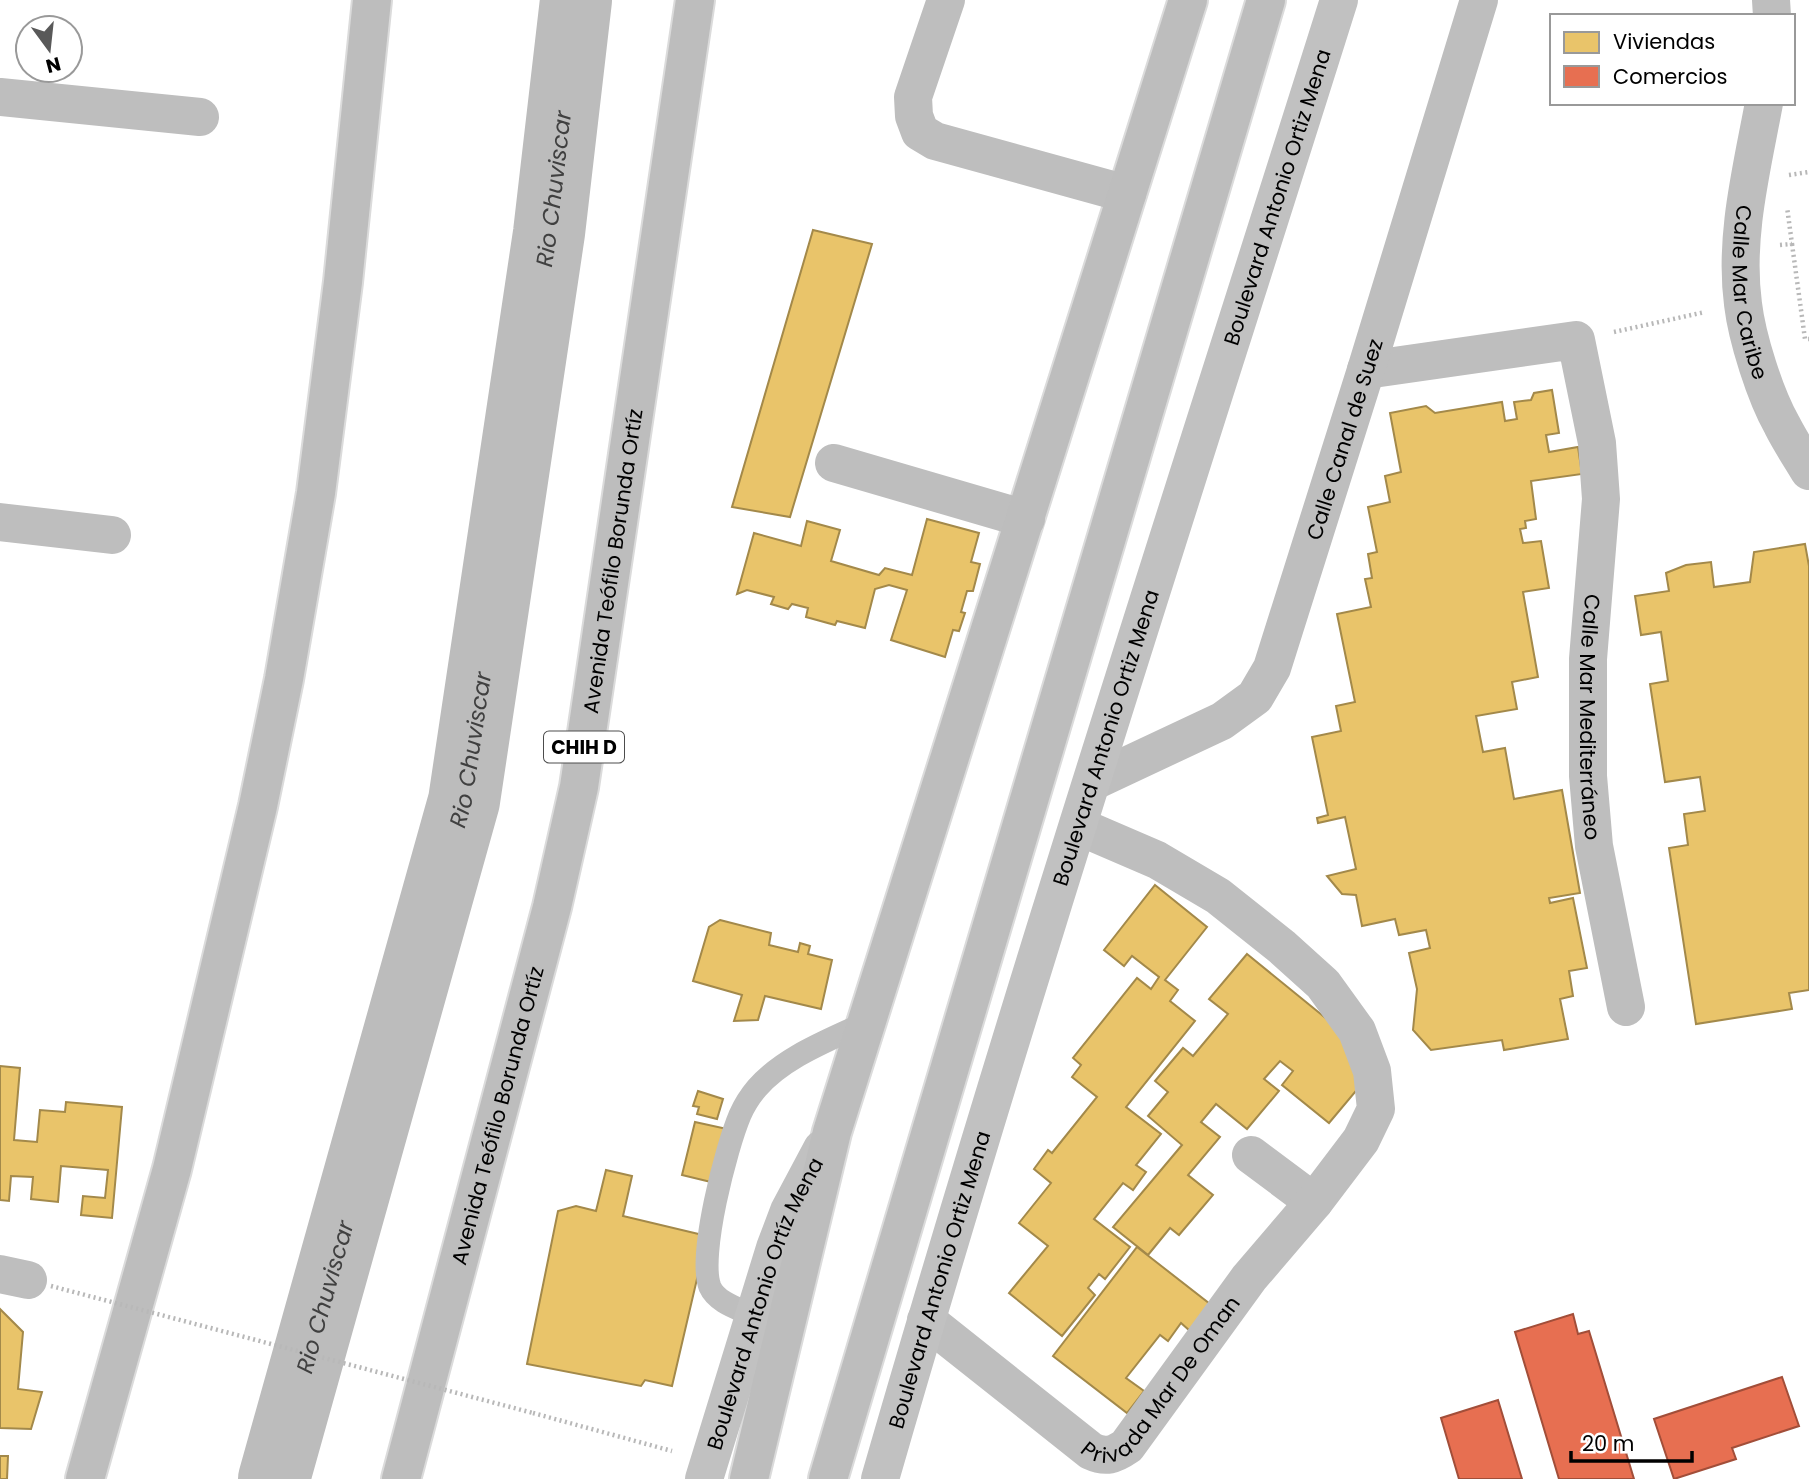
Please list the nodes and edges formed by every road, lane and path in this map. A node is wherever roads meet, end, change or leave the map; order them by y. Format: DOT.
graph roads {
  1 [pos="372,0"];
  2 [pos="695,0"];
  3 [pos="946,0"];
  4 [pos="1188,0"];
  5 [pos="1266,0"];
  6 [pos="1339,0"];
  7 [pos="1479,0"];
  8 [pos="0,97"];
  9 [pos="1765,105"];
  10 [pos="200,117"];
  11 [pos="1128,194"];
  12 [pos="1792,244"];
  13 [pos="1743,304"];
  14 [pos="1809,339"];
  15 [pos="1576,340"];
  16 [pos="1366,370"];
  17 [pos="834,463"];
  18 [pos="1809,471"];
  19 [pos="1027,519"];
  20 [pos="0,522"];
  21 [pos="112,535"];
  22 [pos="1092,782"];
  23 [pos="1078,826"];
  24 [pos="1626,1007"];
  25 [pos="867,1022"];
  26 [pos="832,1132"];
  27 [pos="1251,1155"];
  28 [pos="1314,1202"];
  29 [pos="26,1280"];
  30 [pos="754,1316"];
  31 [pos="926,1320"];
  32 [pos="707,1470"];
  33 [pos="85,1479"];
  34 [pos="401,1479"];
  35 [pos="750,1479"];
  36 [pos="828,1479"];
  37 [pos="880,1479"];
  1 -- 33 [label="main road"];
  2 -- 34 [label="main road, Avenida Teófilo Borunda Ortíz / CHIH D"];
  3 -- 11 [label="street"];
  4 -- 11 [label="main road"];
  5 -- 36 [label="main road"];
  6 -- 22 [label="street, Boulevard Antonio Ortiz Mena"];
  7 -- 16 [label="street, Calle Canal de Suez"];
  8 -- 10 [label="street"];
  9 -- 13 [label="street, Calle Mar Caribe"];
  11 -- 19 [label="main road"];
  12 -- 14 [label="path"];
  13 -- 15 [label="path"];
  13 -- 18 [label="street, Calle Mar Caribe"];
  15 -- 16 [label="street"];
  15 -- 24 [label="street, Calle Mar Mediterráneo"];
  16 -- 22 [label="street, Calle Canal de Suez"];
  17 -- 19 [label="street"];
  19 -- 25 [label="main road"];
  20 -- 21 [label="street"];
  22 -- 23 [label="street, Boulevard Antonio Ortiz Mena"];
  23 -- 28 [label="street"];
  23 -- 31 [label="street, Boulevard Antonio Ortiz Mena"];
  25 -- 26 [label="main road"];
  25 -- 30 [label="lane"];
  26 -- 30 [label="street, Boulevard Antonio Ortíz Mena"];
  26 -- 35 [label="main road"];
  27 -- 28 [label="street"];
  28 -- 31 [label="street, Privada Mar De Oman"];
  29 -- 32 [label="path, bridge"];
  30 -- 32 [label="street, Boulevard Antonio Ortíz Mena"];
  31 -- 37 [label="street, Boulevard Antonio Ortiz Mena"];
}
